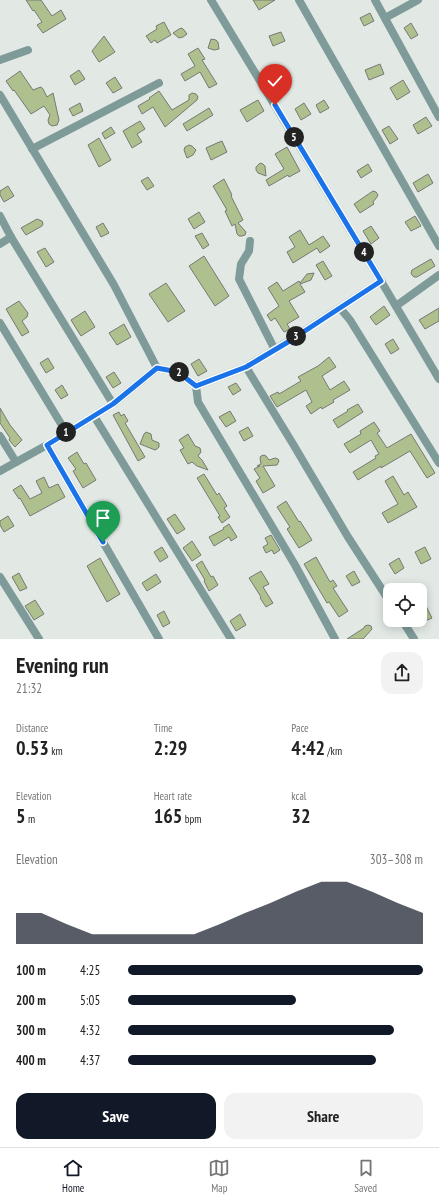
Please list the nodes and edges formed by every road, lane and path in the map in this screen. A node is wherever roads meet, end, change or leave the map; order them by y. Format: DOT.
graph roads {
  1 [pos="211,0"];
  2 [pos="299,0"];
  3 [pos="375,0"];
  4 [pos="418,0"];
  5 [pos="385,18"];
  6 [pos="28,50"];
  7 [pos="0,60"];
  8 [pos="159,83"];
  9 [pos="0,95"];
  10 [pos="439,117"];
  11 [pos="32,149"];
  12 [pos="0,216"];
  13 [pos="11,237"];
  14 [pos="250,241"];
  15 [pos="0,244"];
  16 [pos="439,246"];
  17 [pos="439,275"];
  18 [pos="381,281"];
  19 [pos="396,306"];
  20 [pos="340,308"];
  21 [pos="0,323"];
  22 [pos="275,350"];
  23 [pos="246,367"];
  24 [pos="157,368"];
  25 [pos="439,379"];
  26 [pos="196,386"];
  27 [pos="113,404"];
  28 [pos="94,416"];
  29 [pos="66,432"];
  30 [pos="0,436"];
  31 [pos="47,445"];
  32 [pos="16,462"];
  33 [pos="439,463"];
  34 [pos="0,471"];
  35 [pos="0,577"];
  36 [pos="383,591"];
  37 [pos="406,627"];
  38 [pos="39,639"];
  39 [pos="159,639"];
  40 [pos="231,639"];
  41 [pos="335,639"];
  42 [pos="414,639"];
  1 -- 18 [label="street"];
  2 -- 16 [label="street"];
  3 -- 5 [label="street"];
  4 -- 5 [label="street"];
  5 -- 10 [label="street"];
  6 -- 7 [label="street"];
  8 -- 11 [label="street"];
  9 -- 11 [label="street"];
  11 -- 24 [label="street"];
  12 -- 13 [label="street"];
  13 -- 15 [label="street"];
  13 -- 27 [label="street"];
  14 -- 22 [label="street"];
  17 -- 19 [label="street"];
  18 -- 19 [label="street"];
  18 -- 20 [label="street"];
  19 -- 25 [label="street"];
  20 -- 22 [label="street"];
  20 -- 33 [label="street"];
  21 -- 29 [label="street"];
  22 -- 23 [label="street"];
  23 -- 26 [label="street"];
  23 -- 36 [label="street"];
  24 -- 26 [label="street"];
  24 -- 27 [label="street"];
  26 -- 41 [label="street"];
  27 -- 28 [label="street"];
  28 -- 29 [label="street"];
  28 -- 40 [label="street"];
  29 -- 31 [label="street"];
  30 -- 32 [label="street"];
  31 -- 32 [label="street"];
  31 -- 39 [label="street"];
  32 -- 34 [label="street"];
  35 -- 38 [label="street"];
  37 -- 42 [label="street"];
}
